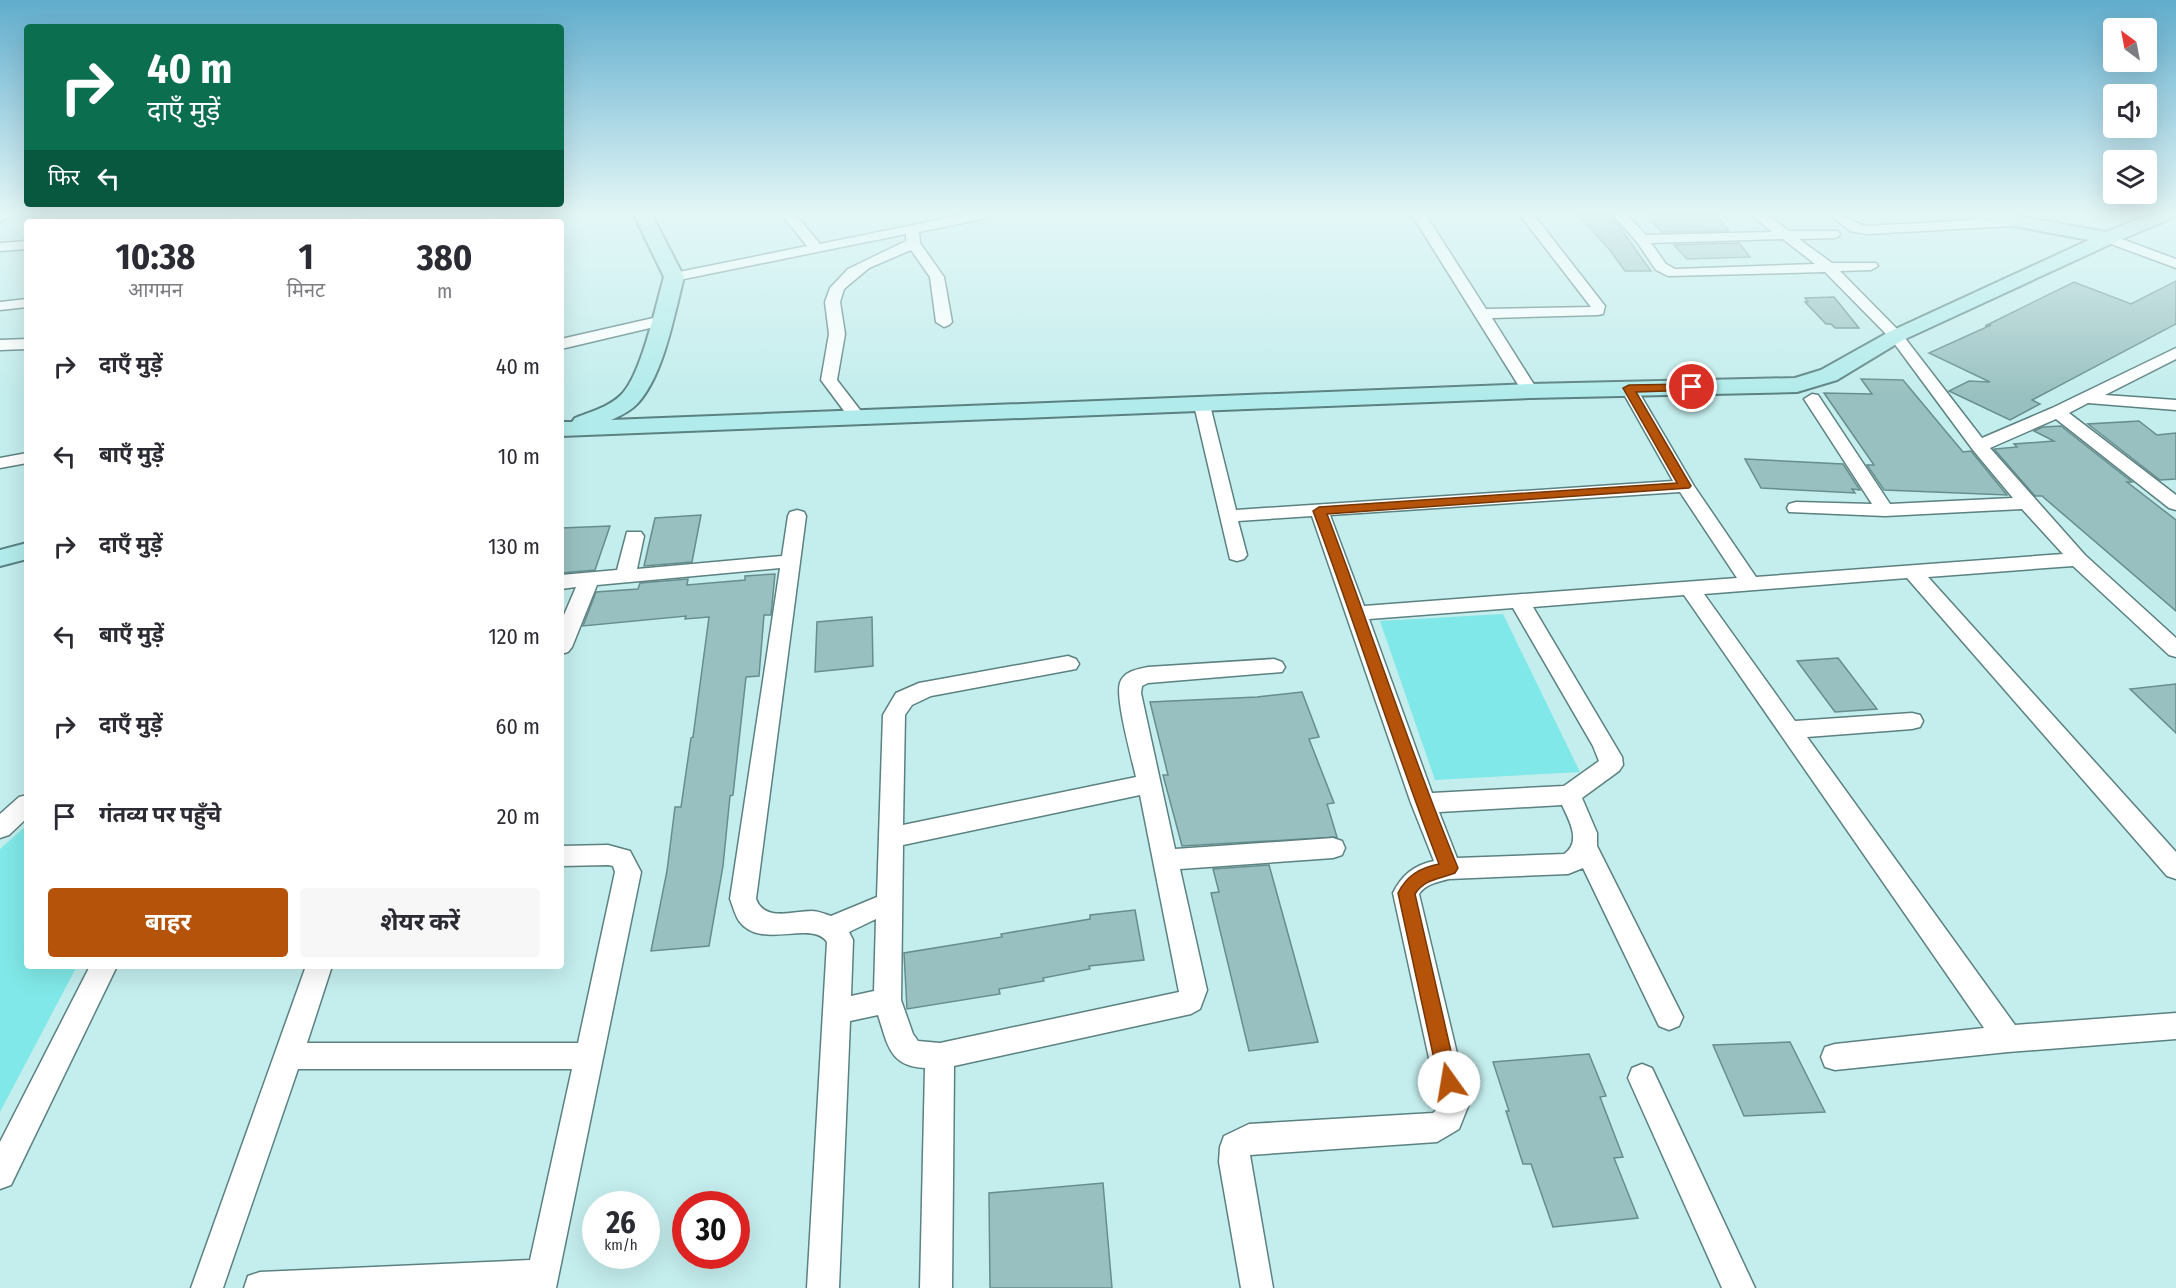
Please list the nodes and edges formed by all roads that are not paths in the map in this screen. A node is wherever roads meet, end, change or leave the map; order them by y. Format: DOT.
graph roads {
  1 [pos="673,275"];
  2 [pos="688,275"];
  3 [pos="851,275"];
  4 [pos="936,275"];
  5 [pos="1457,275"];
  6 [pos="1574,275"];
  7 [pos="1836,275"];
  8 [pos="2030,275"];
  9 [pos="674,278"];
  10 [pos="24,303"];
  11 [pos="0,306"];
  12 [pos="1481,314"];
  13 [pos="662,321"];
  14 [pos="944,322"];
  15 [pos="1896,336"];
  16 [pos="564,343"];
  17 [pos="24,344"];
  18 [pos="0,345"];
  19 [pos="2176,352"];
  20 [pos="1629,388"];
  21 [pos="1530,391"];
  22 [pos="2082,398"];
  23 [pos="1812,399"];
  24 [pos="1202,405"];
  25 [pos="2176,405"];
  26 [pos="2058,412"];
  27 [pos="859,419"];
  28 [pos="564,428"];
  29 [pos="564,429"];
  30 [pos="1979,446"];
  31 [pos="24,458"];
  32 [pos="0,463"];
  33 [pos="1685,486"];
  34 [pos="2027,503"];
  35 [pos="2176,504"];
  36 [pos="1796,508"];
  37 [pos="1884,510"];
  38 [pos="1319,511"];
  39 [pos="797,516"];
  40 [pos="1228,516"];
  41 [pos="634,536"];
  42 [pos="24,552"];
  43 [pos="1237,555"];
  44 [pos="0,558"];
  45 [pos="2078,559"];
  46 [pos="792,561"];
  47 [pos="1913,572"];
  48 [pos="625,577"];
  49 [pos="589,580"];
  50 [pos="564,582"];
  51 [pos="1751,584"];
  52 [pos="1689,588"];
  53 [pos="1519,601"];
  54 [pos="1358,613"];
  55 [pos="564,640"];
  56 [pos="2176,650"];
  57 [pos="1068,664"];
  58 [pos="1275,666"];
  59 [pos="1911,721"];
  60 [pos="1790,730"];
  61 [pos="1148,784"];
  62 [pos="1569,795"];
  63 [pos="1423,803"];
  64 [pos="24,807"];
  65 [pos="0,828"];
  66 [pos="891,838"];
  67 [pos="1334,848"];
  68 [pos="1586,849"];
  69 [pos="564,856"];
  70 [pos="1167,860"];
  71 [pos="1449,868"];
  72 [pos="2176,869"];
  73 [pos="890,907"];
  74 [pos="832,928"];
  75 [pos="102,969"];
  76 [pos="318,969"];
  77 [pos="887,1000"];
  78 [pos="836,1012"];
  79 [pos="1669,1017"];
  80 [pos="2176,1026"];
  81 [pos="2008,1039"];
  82 [pos="288,1056"];
  83 [pos="590,1056"];
  84 [pos="940,1056"];
  85 [pos="1834,1057"];
  86 [pos="1642,1078"];
  87 [pos="0,1174"];
  88 [pos="541,1282"];
  89 [pos="207,1288"];
  90 [pos="260,1288"];
  91 [pos="823,1288"];
  92 [pos="936,1288"];
  93 [pos="1257,1288"];
  94 [pos="1739,1288"];
  1 -- 9 [label="street"];
  2 -- 9 [label="street"];
  3 -- 27 [label="street"];
  4 -- 14 [label="street"];
  5 -- 12 [label="street"];
  6 -- 12 [label="street"];
  7 -- 15 [label="street"];
  8 -- 15 [label="street"];
  9 -- 13 [label="street"];
  10 -- 11 [label="street"];
  12 -- 21 [label="street"];
  13 -- 16 [label="street"];
  13 -- 28 [label="street"];
  15 -- 20 [label="street"];
  15 -- 30 [label="street"];
  17 -- 18 [label="street"];
  19 -- 22 [label="street"];
  20 -- 21 [label="street"];
  20 -- 33 [label="street"];
  21 -- 24 [label="street"];
  22 -- 25 [label="street"];
  22 -- 26 [label="street"];
  23 -- 37 [label="street"];
  24 -- 27 [label="street"];
  24 -- 40 [label="street"];
  26 -- 30 [label="street"];
  26 -- 35 [label="street"];
  27 -- 29 [label="street"];
  30 -- 34 [label="street"];
  31 -- 32 [label="street"];
  33 -- 38 [label="street"];
  33 -- 51 [label="street"];
  34 -- 37 [label="street"];
  34 -- 45 [label="street"];
  36 -- 37 [label="street"];
  38 -- 40 [label="street"];
  38 -- 54 [label="street"];
  39 -- 46 [label="street"];
  40 -- 43 [label="street"];
  41 -- 48 [label="street"];
  42 -- 44 [label="street"];
  45 -- 47 [label="street"];
  45 -- 56 [label="street"];
  46 -- 48 [label="street"];
  46 -- 74 [label="street"];
  47 -- 51 [label="street"];
  47 -- 72 [label="street"];
  48 -- 49 [label="street"];
  49 -- 50 [label="street"];
  49 -- 55 [label="street"];
  51 -- 52 [label="street"];
  52 -- 53 [label="street"];
  52 -- 60 [label="street"];
  53 -- 54 [label="street"];
  53 -- 62 [label="street"];
  54 -- 63 [label="street"];
  57 -- 66 [label="street"];
  58 -- 61 [label="street"];
  59 -- 60 [label="street"];
  60 -- 81 [label="street"];
  61 -- 66 [label="street"];
  61 -- 70 [label="street"];
  62 -- 63 [label="street"];
  62 -- 68 [label="street"];
  63 -- 71 [label="street"];
  64 -- 65 [label="street"];
  66 -- 73 [label="street"];
  67 -- 70 [label="street"];
  68 -- 71 [label="street"];
  68 -- 79 [label="street"];
  69 -- 83 [label="street"];
  70 -- 84 [label="street"];
  71 -- 93 [label="street"];
  73 -- 74 [label="street"];
  73 -- 77 [label="street"];
  74 -- 78 [label="street"];
  75 -- 87 [label="street"];
  76 -- 82 [label="street"];
  77 -- 78 [label="street"];
  77 -- 84 [label="street"];
  78 -- 91 [label="street"];
  80 -- 81 [label="street"];
  81 -- 85 [label="street"];
  82 -- 83 [label="street"];
  82 -- 89 [label="street"];
  83 -- 88 [label="street"];
  84 -- 92 [label="street"];
  86 -- 94 [label="street"];
  88 -- 90 [label="street"];
}
